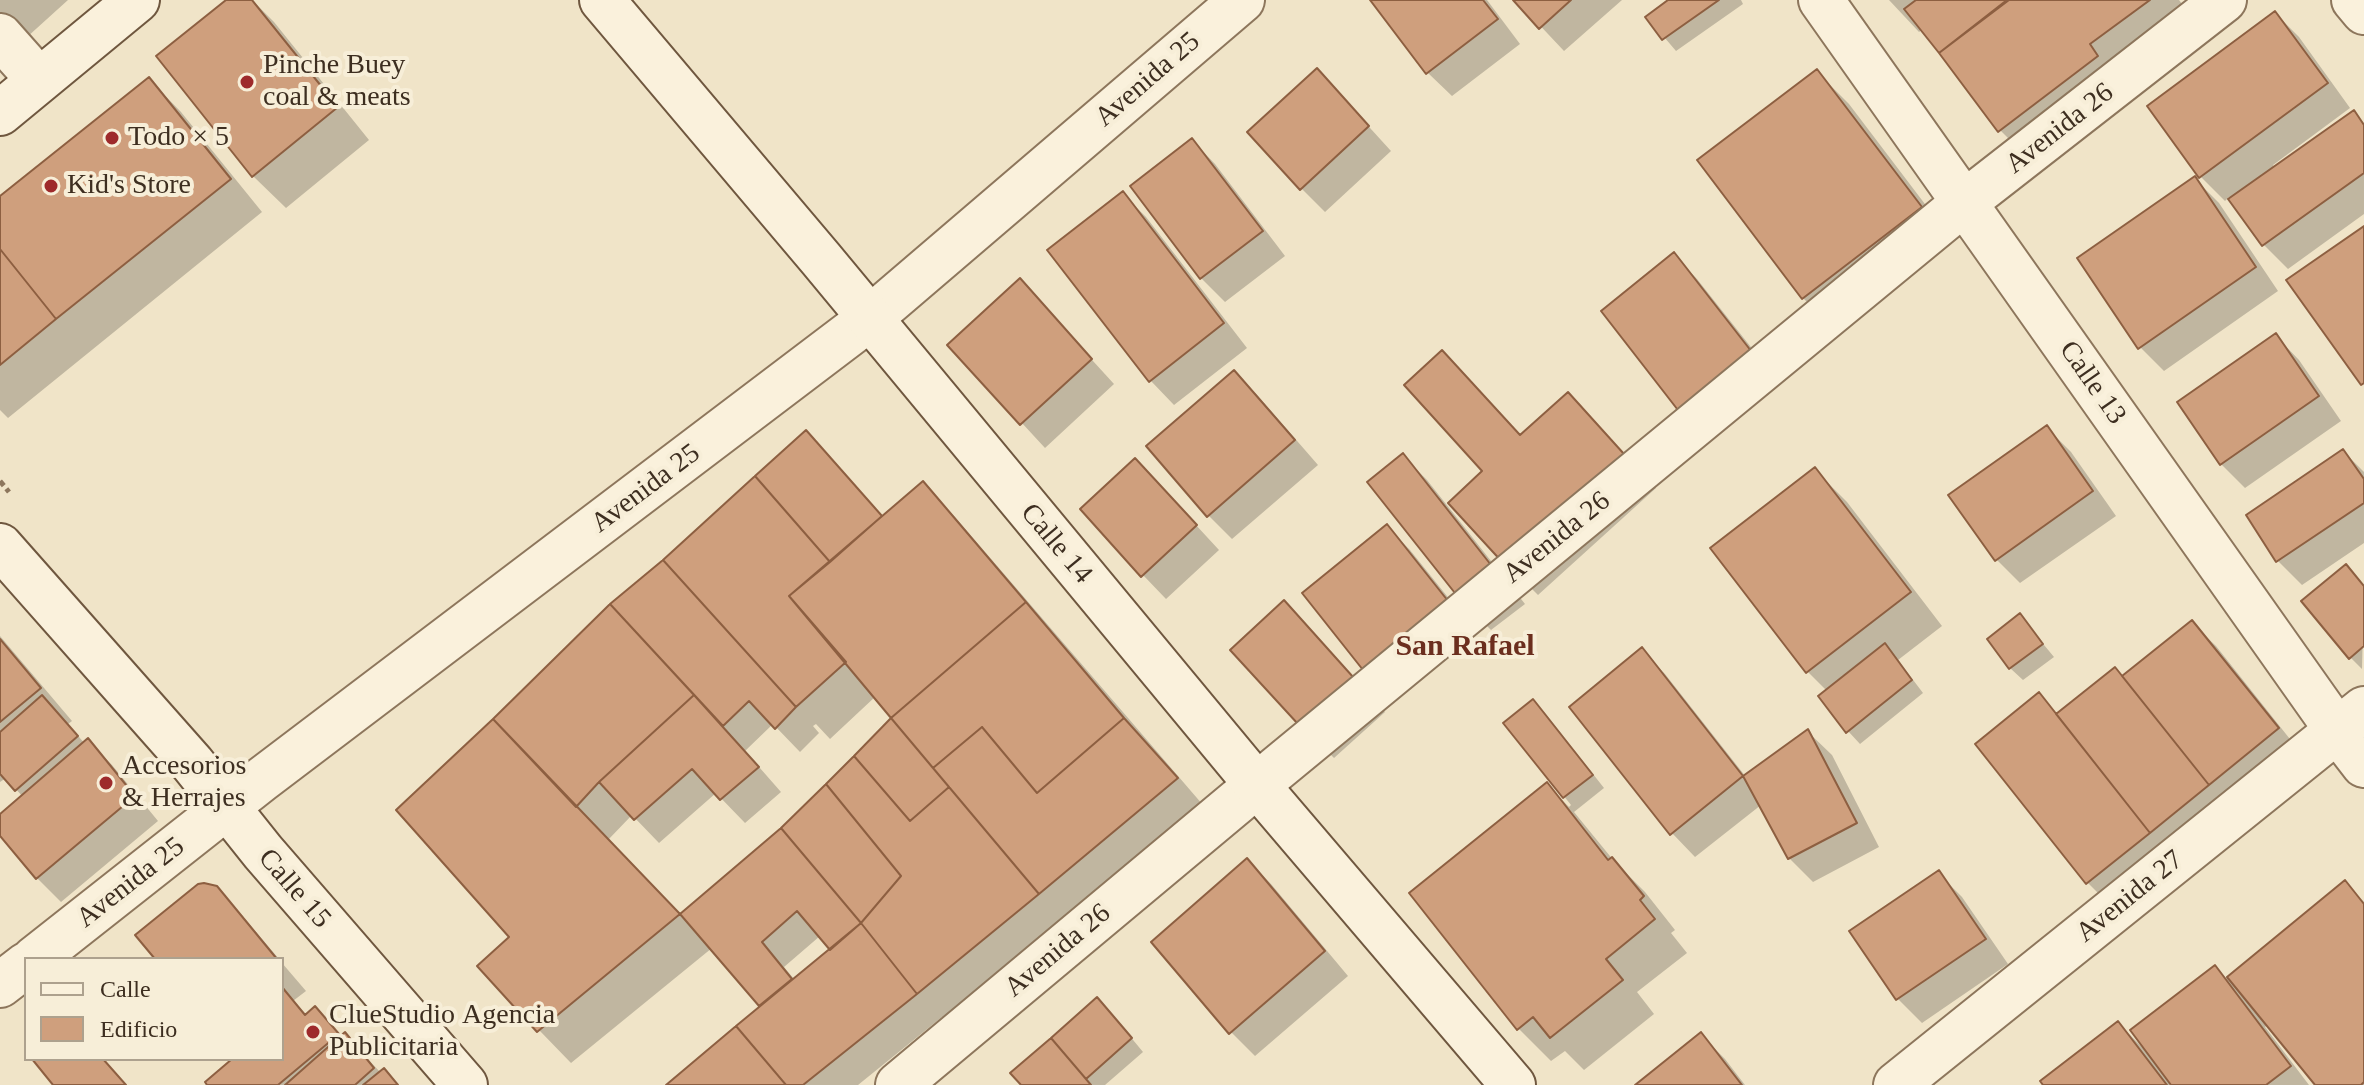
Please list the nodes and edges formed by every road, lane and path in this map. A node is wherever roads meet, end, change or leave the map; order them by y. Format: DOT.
graph roads {
  1 [pos="137,0"];
  2 [pos="602,0"];
  3 [pos="1242,0"];
  4 [pos="1821,0"];
  5 [pos="2224,0"];
  6 [pos="2354,0"];
  7 [pos="2364,12"];
  8 [pos="0,36"];
  9 [pos="39,80"];
  10 [pos="0,113"];
  11 [pos="1965,202"];
  12 [pos="869,319"];
  13 [pos="0,546"];
  14 [pos="2350,720"];
  15 [pos="2364,765"];
  16 [pos="1257,785"];
  17 [pos="227,808"];
  18 [pos="37,957"];
  19 [pos="24,967"];
  20 [pos="0,985"];
  21 [pos="465,1085"];
  22 [pos="898,1085"];
  23 [pos="1513,1085"];
  24 [pos="1896,1085"];
  1 -- 9 [label="street"];
  2 -- 12 [label="street, Calle 14"];
  3 -- 12 [label="street, Avenida 25"];
  4 -- 11 [label="street, Calle 13"];
  5 -- 11 [label="street, Avenida 26"];
  6 -- 7 [label="street"];
  8 -- 9 [label="street"];
  9 -- 10 [label="street"];
  11 -- 14 [label="street, Calle 13"];
  11 -- 16 [label="street, Avenida 26"];
  12 -- 16 [label="street, Calle 14"];
  12 -- 17 [label="street, Avenida 25"];
  13 -- 17 [label="street, Calle 15"];
  14 -- 15 [label="street, Calle 13"];
  14 -- 24 [label="street, Avenida 27"];
  16 -- 22 [label="street, Avenida 26"];
  16 -- 23 [label="street, Calle 14"];
  17 -- 18 [label="street, Avenida 25"];
  17 -- 21 [label="street, Calle 15"];
  19 -- 20 [label="street"];
}
